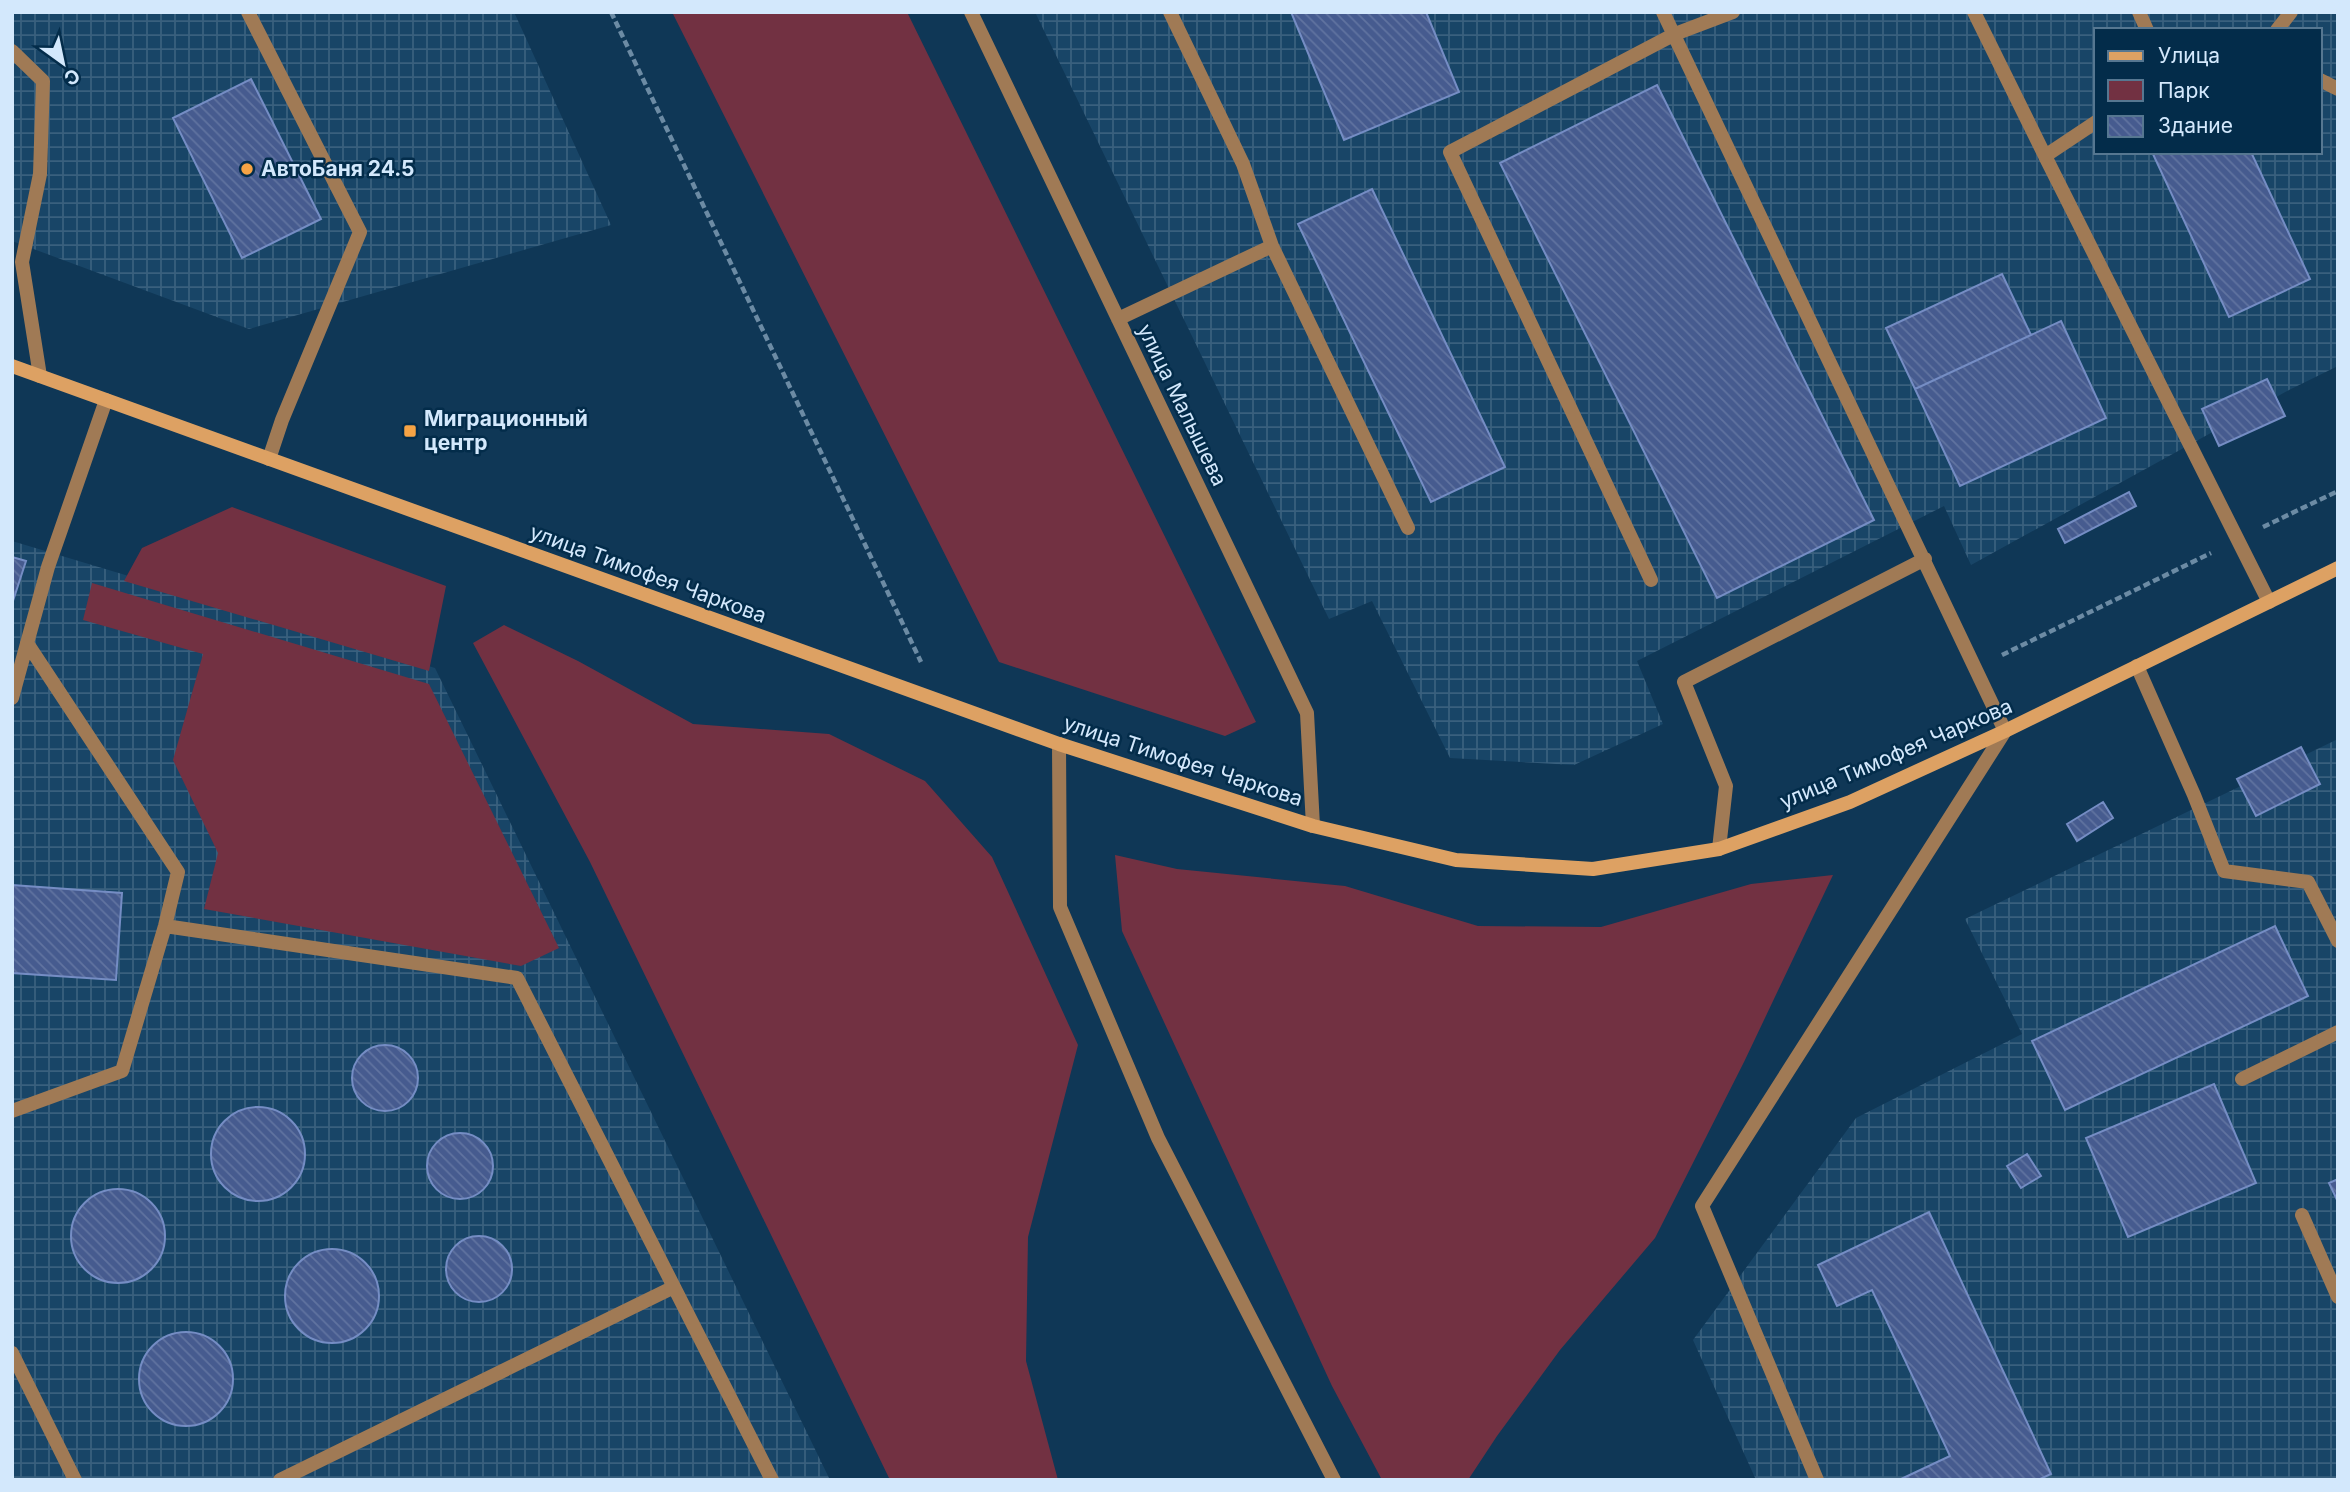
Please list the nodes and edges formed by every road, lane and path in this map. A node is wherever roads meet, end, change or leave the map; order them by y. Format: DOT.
graph roads {
  1 [pos="248,12"];
  2 [pos="611,12"];
  3 [pos="971,12"];
  4 [pos="1170,12"];
  5 [pos="1663,12"];
  6 [pos="1733,12"];
  7 [pos="1974,12"];
  8 [pos="2139,12"];
  9 [pos="2291,12"];
  10 [pos="2146,28"];
  11 [pos="2279,28"];
  12 [pos="1675,34"];
  13 [pos="12,51"];
  14 [pos="2322,81"];
  15 [pos="2338,89"];
  16 [pos="2094,123"];
  17 [pos="2045,156"];
  18 [pos="1272,246"];
  19 [pos="1118,319"];
  20 [pos="12,366"];
  21 [pos="40,376"];
  22 [pos="106,400"];
  23 [pos="269,459"];
  24 [pos="2338,491"];
  25 [pos="1408,527"];
  26 [pos="2237,540"];
  27 [pos="1925,559"];
  28 [pos="2338,568"];
  29 [pos="1651,580"];
  30 [pos="2269,602"];
  31 [pos="27,643"];
  32 [pos="2137,666"];
  33 [pos="1976,668"];
  34 [pos="12,698"];
  35 [pos="939,701"];
  36 [pos="2005,731"];
  37 [pos="1059,744"];
  38 [pos="1313,826"];
  39 [pos="1719,849"];
  40 [pos="165,926"];
  41 [pos="2338,941"];
  42 [pos="2338,1032"];
  43 [pos="2242,1079"];
  44 [pos="12,1111"];
  45 [pos="2302,1215"];
  46 [pos="674,1287"];
  47 [pos="2338,1297"];
  48 [pos="12,1353"];
  49 [pos="75,1480"];
  50 [pos="280,1480"];
  51 [pos="772,1480"];
  52 [pos="1334,1480"];
  53 [pos="1817,1480"];
  1 -- 23 [label="lane"];
  2 -- 35 [label="path"];
  3 -- 19 [label="lane, улица Малышева"];
  4 -- 18 [label="lane"];
  5 -- 12 [label="lane"];
  6 -- 12 [label="lane"];
  7 -- 17 [label="lane"];
  8 -- 10 [label="lane"];
  9 -- 11 [label="lane"];
  12 -- 27 [label="lane"];
  12 -- 29 [label="lane"];
  13 -- 21 [label="lane"];
  14 -- 15 [label="lane"];
  16 -- 17 [label="lane"];
  17 -- 26 [label="lane"];
  18 -- 19 [label="lane"];
  18 -- 25 [label="lane"];
  19 -- 38 [label="lane, улица Малышева"];
  20 -- 21 [label="main road, улица Тимофея Чаркова"];
  21 -- 22 [label="main road, улица Тимофея Чаркова"];
  22 -- 23 [label="main road, улица Тимофея Чаркова"];
  22 -- 31 [label="lane"];
  23 -- 35 [label="main road, улица Тимофея Чаркова"];
  24 -- 26 [label="path"];
  26 -- 30 [label="lane"];
  26 -- 33 [label="path"];
  27 -- 33 [label="lane"];
  27 -- 39 [label="lane"];
  28 -- 30 [label="main road, улица Тимофея Чаркова"];
  30 -- 32 [label="main road, улица Тимофея Чаркова"];
  31 -- 34 [label="lane"];
  31 -- 40 [label="lane"];
  32 -- 36 [label="main road, улица Тимофея Чаркова"];
  32 -- 41 [label="lane"];
  33 -- 36 [label="lane"];
  35 -- 37 [label="main road, улица Тимофея Чаркова"];
  36 -- 39 [label="main road, улица Тимофея Чаркова"];
  36 -- 53 [label="lane"];
  37 -- 38 [label="main road, улица Тимофея Чаркова"];
  37 -- 52 [label="lane"];
  38 -- 39 [label="main road, улица Тимофея Чаркова"];
  40 -- 44 [label="lane"];
  40 -- 46 [label="lane"];
  42 -- 43 [label="lane"];
  45 -- 47 [label="lane"];
  46 -- 50 [label="lane"];
  46 -- 51 [label="lane"];
  48 -- 49 [label="lane"];
}
